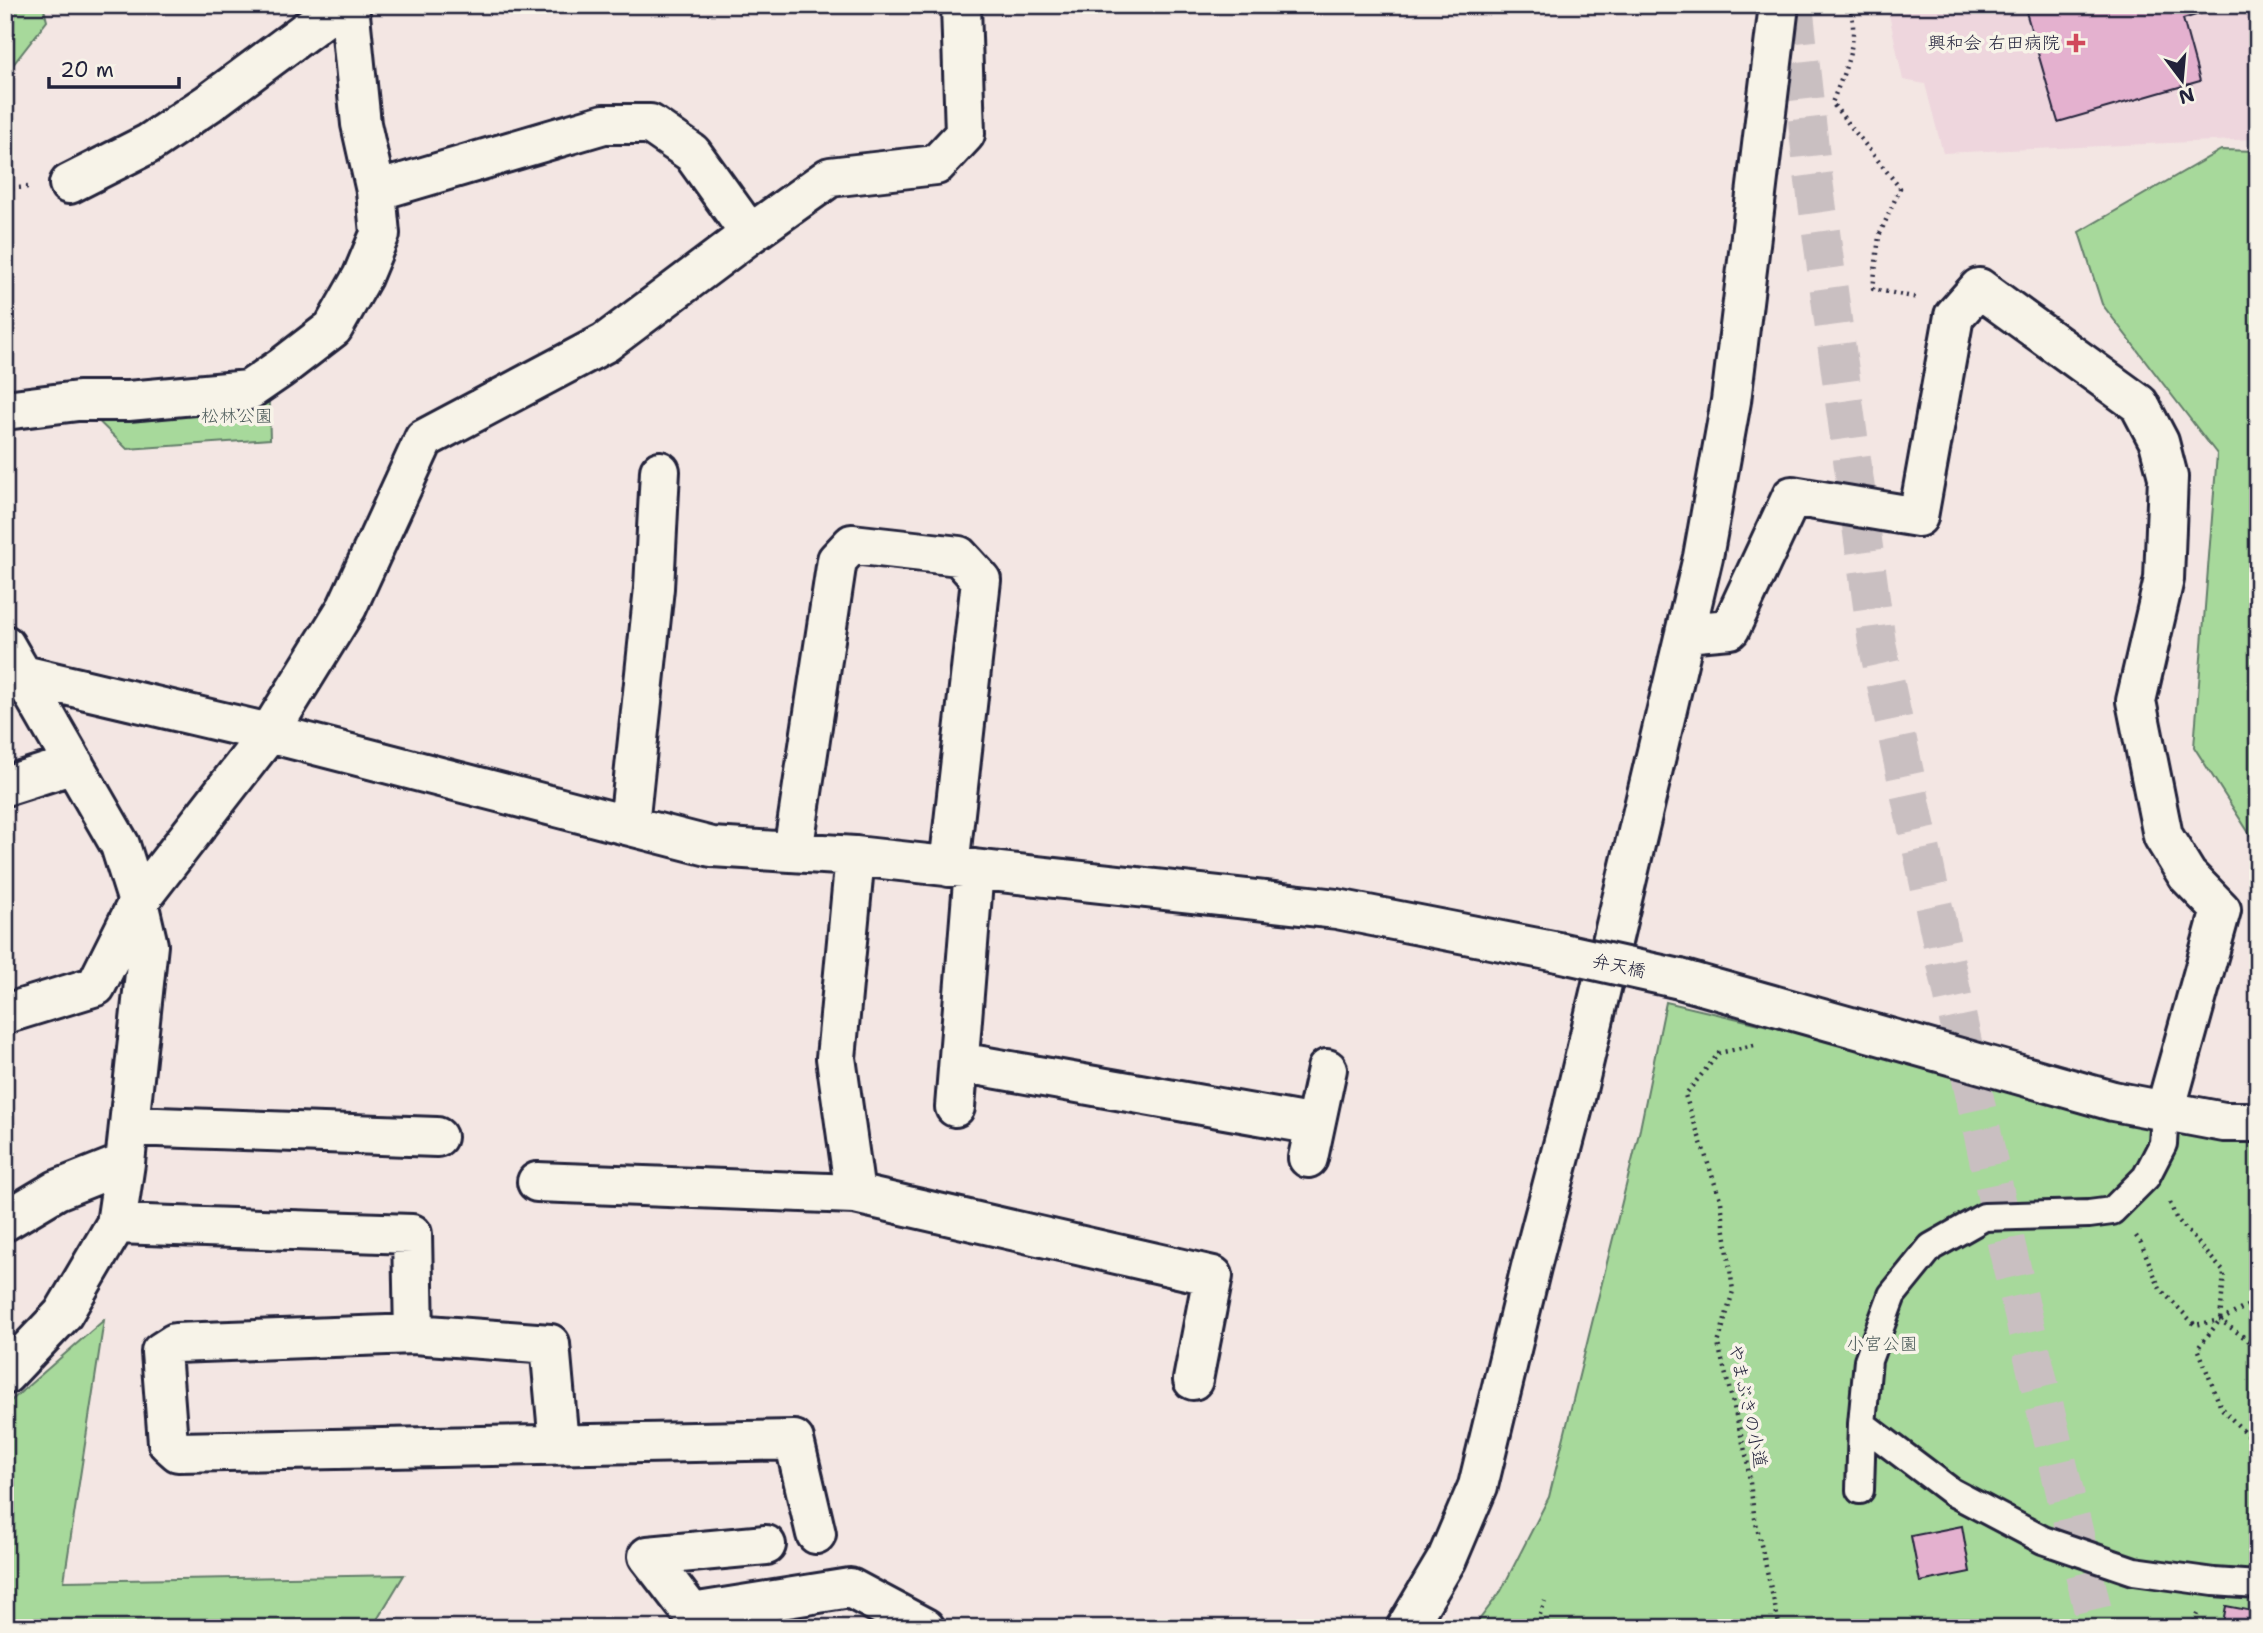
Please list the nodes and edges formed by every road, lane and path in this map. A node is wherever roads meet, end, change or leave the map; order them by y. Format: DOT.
graph roads {
  1 [pos="341,5"];
  2 [pos="349,5"];
  3 [pos="961,5"];
  4 [pos="1779,5"];
  5 [pos="1849,5"];
  6 [pos="69,184"];
  7 [pos="376,191"];
  8 [pos="750,234"];
  9 [pos="1962,306"];
  10 [pos="5,410"];
  11 [pos="660,471"];
  12 [pos="1685,633"];
  13 [pos="14,660"];
  14 [pos="269,733"];
  15 [pos="74,764"];
  16 [pos="5,786"];
  17 [pos="629,825"];
  18 [pos="793,852"];
  19 [pos="855,856"];
  20 [pos="962,868"];
  21 [pos="138,902"];
  22 [pos="5,1014"];
  23 [pos="1759,1044"];
  24 [pos="959,1062"];
  25 [pos="1327,1069"];
  26 [pos="956,1107"];
  27 [pos="2258,1122"];
  28 [pos="129,1126"];
  29 [pos="2164,1127"];
  30 [pos="437,1137"];
  31 [pos="125,1163"];
  32 [pos="537,1182"];
  33 [pos="855,1194"];
  34 [pos="2112,1211"];
  35 [pos="5,1221"];
  36 [pos="116,1224"];
  37 [pos="2258,1300"];
  38 [pos="2220,1320"];
  39 [pos="414,1334"];
  40 [pos="2258,1357"];
  41 [pos="5,1375"];
  42 [pos="1193,1380"];
  43 [pos="1861,1424"];
  44 [pos="559,1444"];
  45 [pos="2258,1446"];
  46 [pos="1860,1490"];
  47 [pos="816,1534"];
  48 [pos="766,1545"];
  49 [pos="2258,1585"];
  50 [pos="1545,1601"];
  51 [pos="925,1628"];
  52 [pos="1406,1628"];
  53 [pos="1535,1628"];
  54 [pos="1780,1628"];
  1 -- 6 [label="street"];
  2 -- 7 [label="street"];
  3 -- 8 [label="street"];
  4 -- 12 [label="street"];
  5 -- 9 [label="path"];
  7 -- 8 [label="street"];
  7 -- 10 [label="street"];
  8 -- 14 [label="street"];
  9 -- 12 [label="street"];
  9 -- 29 [label="street"];
  11 -- 17 [label="street"];
  12 -- 52 [label="street"];
  13 -- 14 [label="street, 弁天橋"];
  13 -- 15 [label="street"];
  14 -- 17 [label="street, 弁天橋"];
  14 -- 21 [label="street"];
  15 -- 16 [label="street"];
  15 -- 21 [label="street"];
  17 -- 18 [label="street, 弁天橋"];
  18 -- 19 [label="street, 弁天橋"];
  18 -- 20 [label="street"];
  19 -- 20 [label="street, 弁天橋"];
  19 -- 33 [label="street"];
  20 -- 24 [label="street"];
  20 -- 29 [label="street, 弁天橋, bridge"];
  21 -- 22 [label="street"];
  21 -- 28 [label="street"];
  23 -- 54 [label="path, やまぶきの小道"];
  24 -- 25 [label="street"];
  24 -- 26 [label="street"];
  27 -- 29 [label="street, 弁天橋"];
  28 -- 30 [label="street"];
  28 -- 31 [label="street"];
  29 -- 34 [label="lane"];
  29 -- 38 [label="path"];
  31 -- 35 [label="street"];
  31 -- 36 [label="street"];
  32 -- 33 [label="street"];
  33 -- 42 [label="street"];
  34 -- 38 [label="path"];
  34 -- 43 [label="lane"];
  36 -- 39 [label="street"];
  36 -- 41 [label="street"];
  37 -- 38 [label="path"];
  38 -- 40 [label="path"];
  38 -- 45 [label="path"];
  39 -- 44 [label="street"];
  39 -- 44 [label="street"];
  43 -- 46 [label="lane"];
  43 -- 49 [label="lane"];
  44 -- 47 [label="street"];
  48 -- 51 [label="street"];
  50 -- 53 [label="path"];
}
